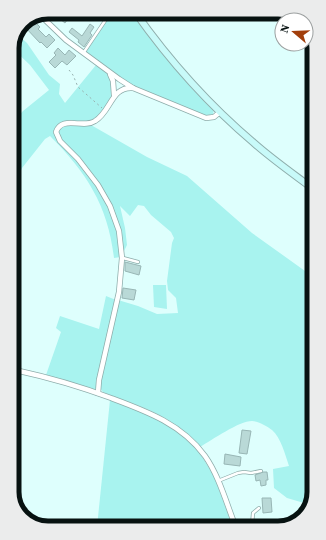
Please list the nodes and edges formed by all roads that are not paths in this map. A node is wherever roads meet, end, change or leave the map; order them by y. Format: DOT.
graph roads {
  1 [pos="44,19"];
  2 [pos="107,19"];
  3 [pos="141,19"];
  4 [pos="85,53"];
  5 [pos="109,72"];
  6 [pos="133,88"];
  7 [pos="114,95"];
  8 [pos="220,112"];
  9 [pos="307,184"];
  10 [pos="122,258"];
  11 [pos="138,262"];
  12 [pos="19,371"];
  13 [pos="98,393"];
  14 [pos="261,471"];
  15 [pos="218,481"];
  16 [pos="259,508"];
  17 [pos="233,521"];
  18 [pos="253,521"];
  1 -- 4 [label="street"];
  2 -- 4 [label="lane"];
  3 -- 8 [label="street"];
  4 -- 5 [label="street"];
  5 -- 6 [label="street"];
  5 -- 7 [label="street"];
  6 -- 7 [label="street"];
  6 -- 8 [label="street"];
  7 -- 10 [label="street"];
  8 -- 9 [label="street"];
  10 -- 11 [label="lane"];
  10 -- 13 [label="street"];
  12 -- 13 [label="street"];
  13 -- 15 [label="street"];
  14 -- 15 [label="lane"];
  15 -- 17 [label="street"];
  16 -- 18 [label="lane"];
}
